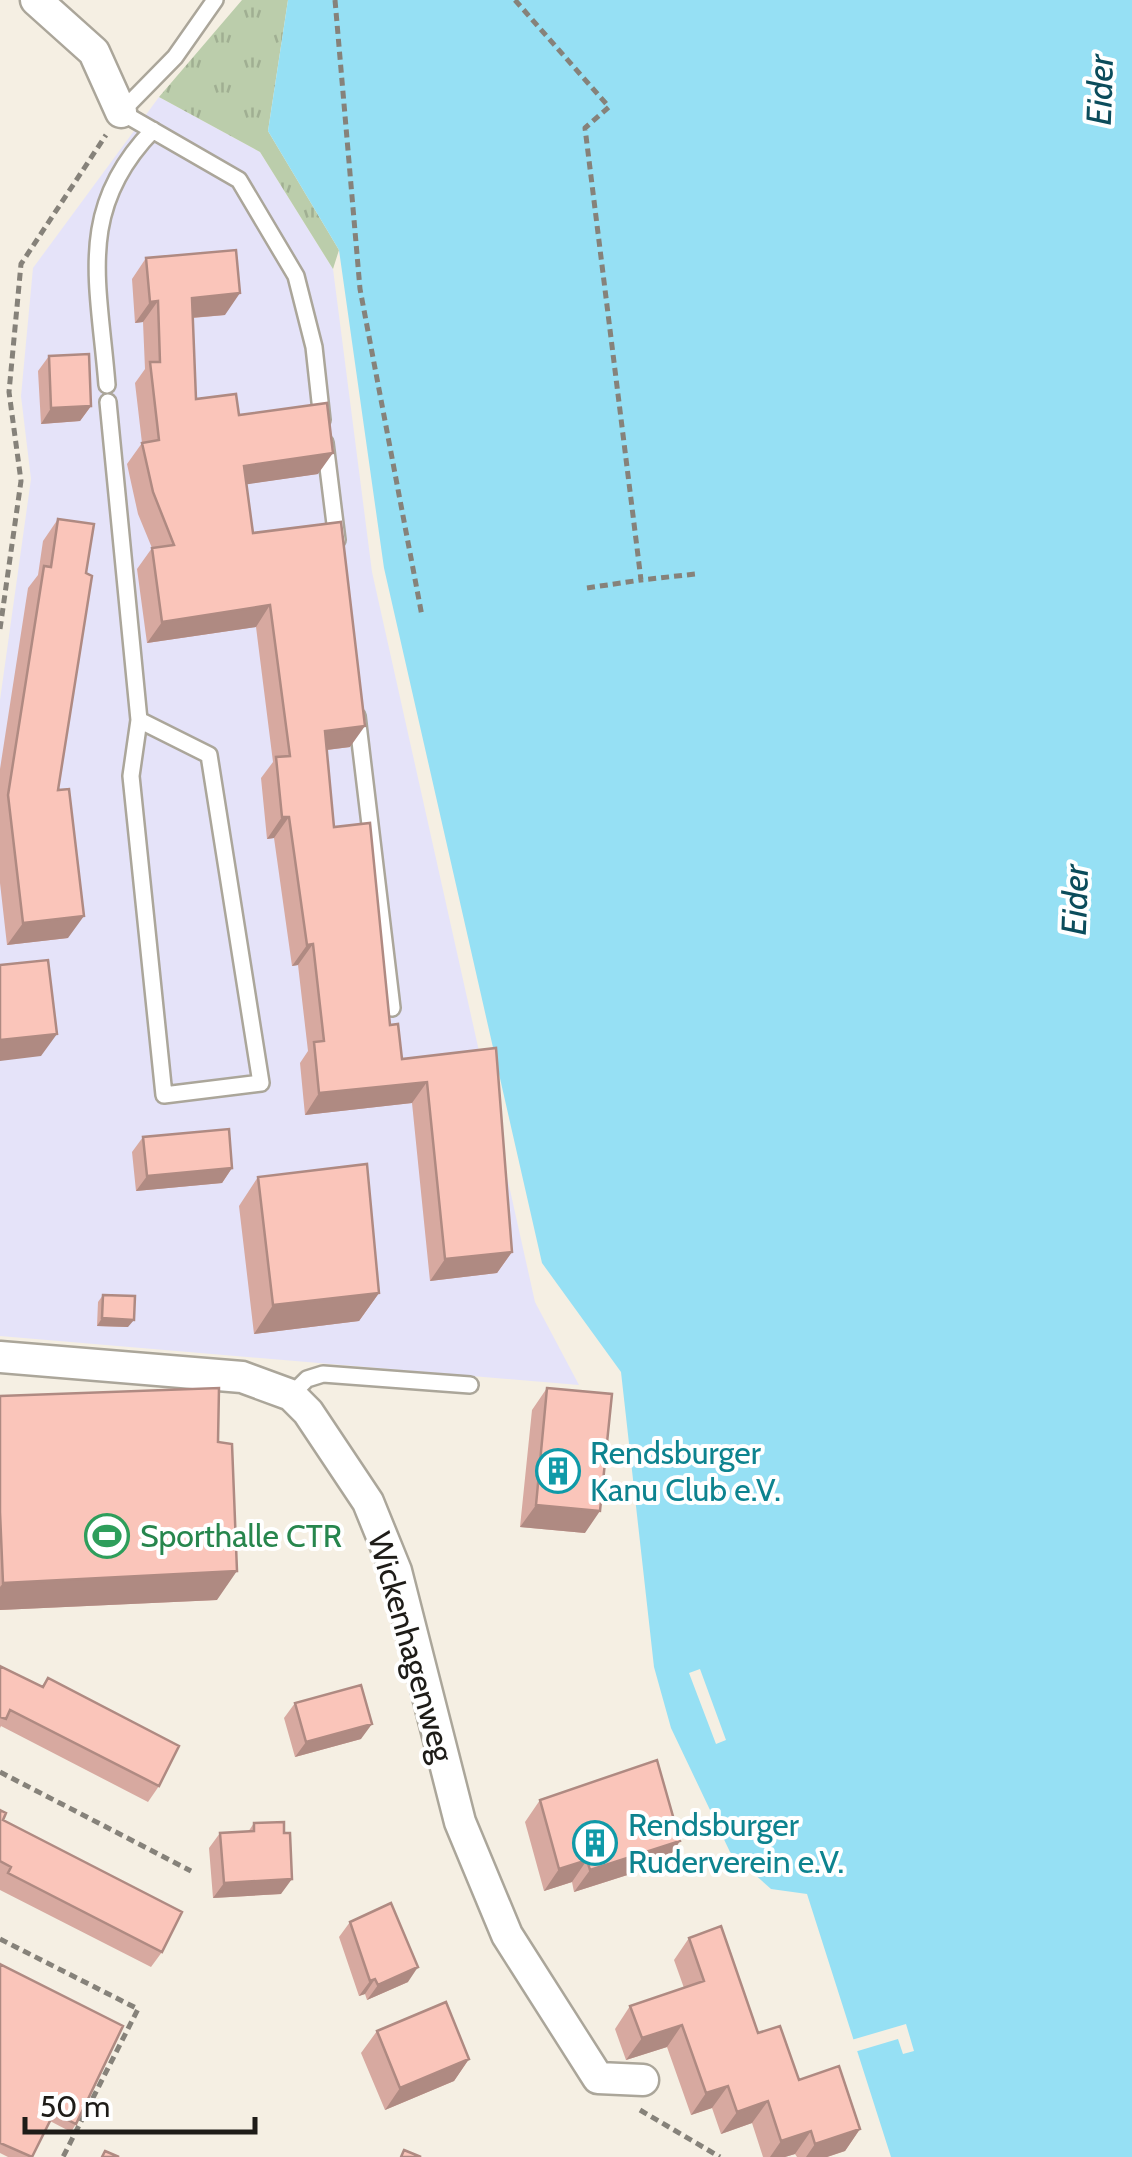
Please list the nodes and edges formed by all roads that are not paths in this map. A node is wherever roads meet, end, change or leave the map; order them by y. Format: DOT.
graph roads {
  1 [pos="36,0"];
  2 [pos="215,0"];
  3 [pos="122,112"];
  4 [pos="152,130"];
  5 [pos="107,385"];
  6 [pos="108,402"];
  7 [pos="339,561"];
  8 [pos="355,697"];
  9 [pos="139,720"];
  10 [pos="392,1008"];
  11 [pos="0,1357"];
  12 [pos="470,1385"];
  13 [pos="290,1395"];
  14 [pos="641,2094"];
  1 -- 3 [label="street"];
  2 -- 3 [label="lane"];
  3 -- 4 [label="lane"];
  4 -- 5 [label="lane"];
  4 -- 7 [label="lane"];
  6 -- 9 [label="lane"];
  8 -- 10 [label="lane"];
  9 -- 9 [label="lane"];
  11 -- 13 [label="street, Wickenhagenweg"];
  12 -- 13 [label="lane"];
  13 -- 14 [label="street, Wickenhagenweg"];
}
